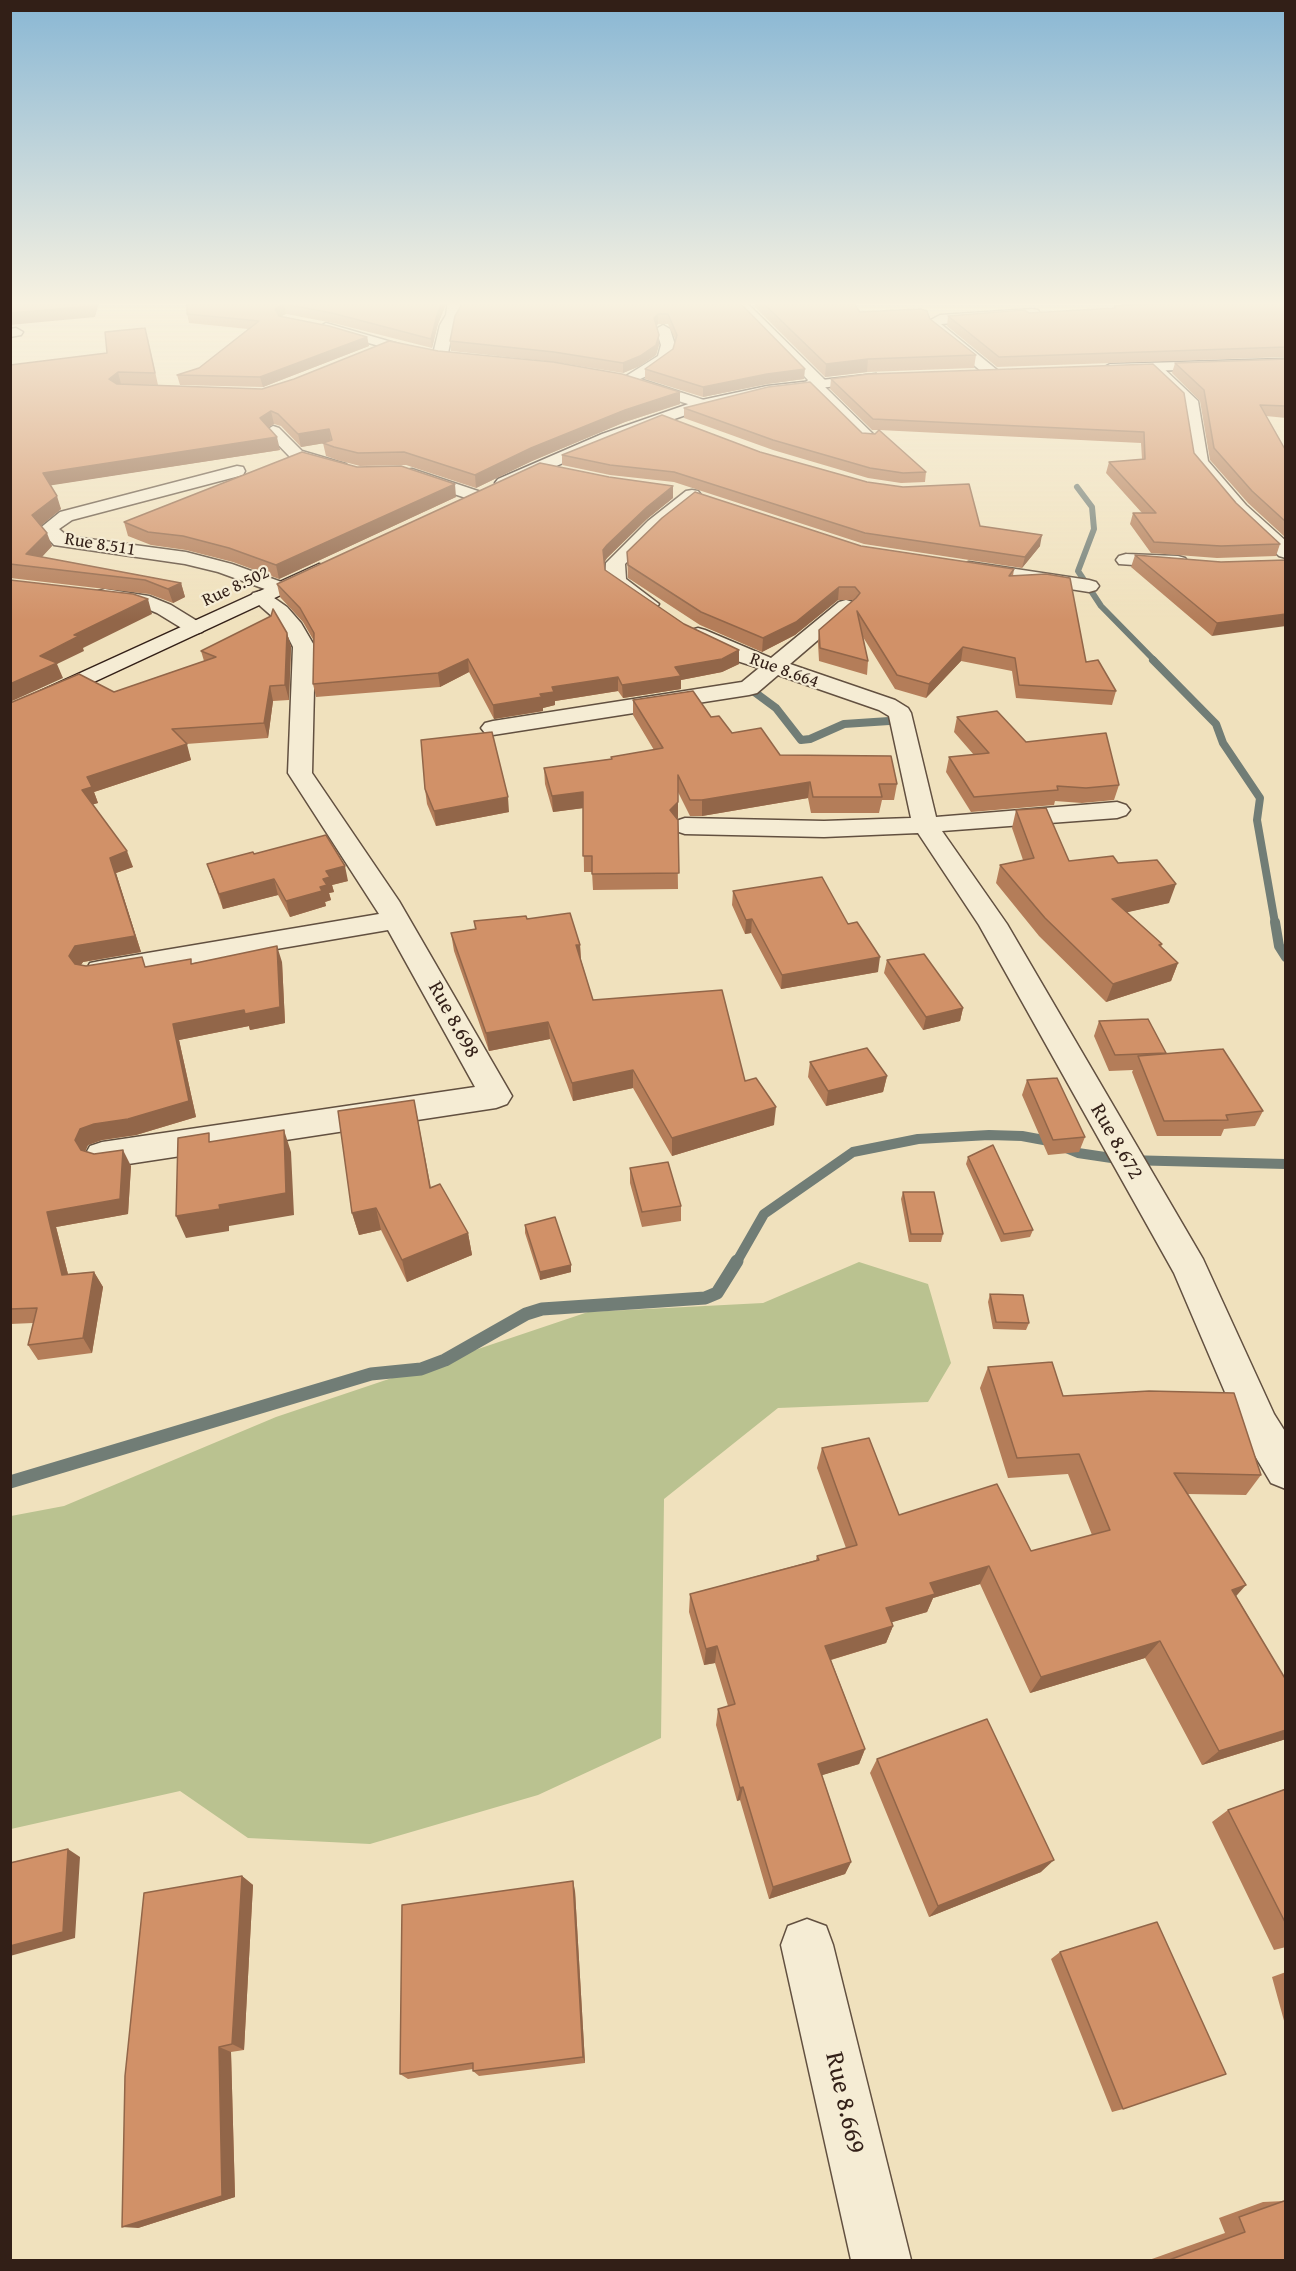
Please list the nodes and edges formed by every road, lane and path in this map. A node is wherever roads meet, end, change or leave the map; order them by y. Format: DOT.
graph roads {
  1 [pos="690,408"];
  2 [pos="840,408"];
  3 [pos="1191,408"];
  4 [pos="662,417"];
  5 [pos="687,427"];
  6 [pos="273,431"];
  7 [pos="868,438"];
  8 [pos="538,467"];
  9 [pos="237,471"];
  10 [pos="360,472"];
  11 [pos="394,472"];
  12 [pos="569,473"];
  13 [pos="667,488"];
  14 [pos="475,496"];
  15 [pos="454,506"];
  16 [pos="1126,560"];
  17 [pos="1282,561"];
  18 [pos="330,564"];
  19 [pos="952,565"];
  20 [pos="1201,565"];
  21 [pos="1089,586"];
  22 [pos="81,593"];
  23 [pos="270,593"];
  24 [pos="846,606"];
  25 [pos="195,628"];
  26 [pos="774,667"];
  27 [pos="10,714"];
  28 [pos="493,728"];
  29 [pos="1117,810"];
  30 [pos="925,825"];
  31 [pos="686,826"];
  32 [pos="396,920"];
  33 [pos="93,971"];
  34 [pos="102,1155"];
  35 [pos="1286,1470"];
  36 [pos="807,1945"];
  37 [pos="881,2260"];
  1 -- 4 [label="street"];
  2 -- 7 [label="street"];
  3 -- 17 [label="street"];
  4 -- 5 [label="street"];
  4 -- 8 [label="street"];
  6 -- 10 [label="street"];
  8 -- 12 [label="street"];
  8 -- 14 [label="street"];
  9 -- 23 [label="street, Rue 8.511"];
  11 -- 14 [label="street"];
  13 -- 26 [label="street, Rue 8.664"];
  14 -- 15 [label="street"];
  16 -- 20 [label="street"];
  18 -- 23 [label="street, Rue 8.502"];
  19 -- 21 [label="street"];
  22 -- 25 [label="street"];
  23 -- 25 [label="street, Rue 8.502"];
  23 -- 32 [label="street, Rue 8.698"];
  24 -- 26 [label="street"];
  25 -- 27 [label="street, Rue 8.502"];
  26 -- 28 [label="street"];
  26 -- 30 [label="street, Rue 8.664"];
  29 -- 30 [label="street"];
  30 -- 31 [label="street"];
  30 -- 35 [label="street, Rue 8.672"];
  32 -- 33 [label="street"];
  32 -- 34 [label="street, Rue 8.698"];
  36 -- 37 [label="street, Rue 8.669"];
}
